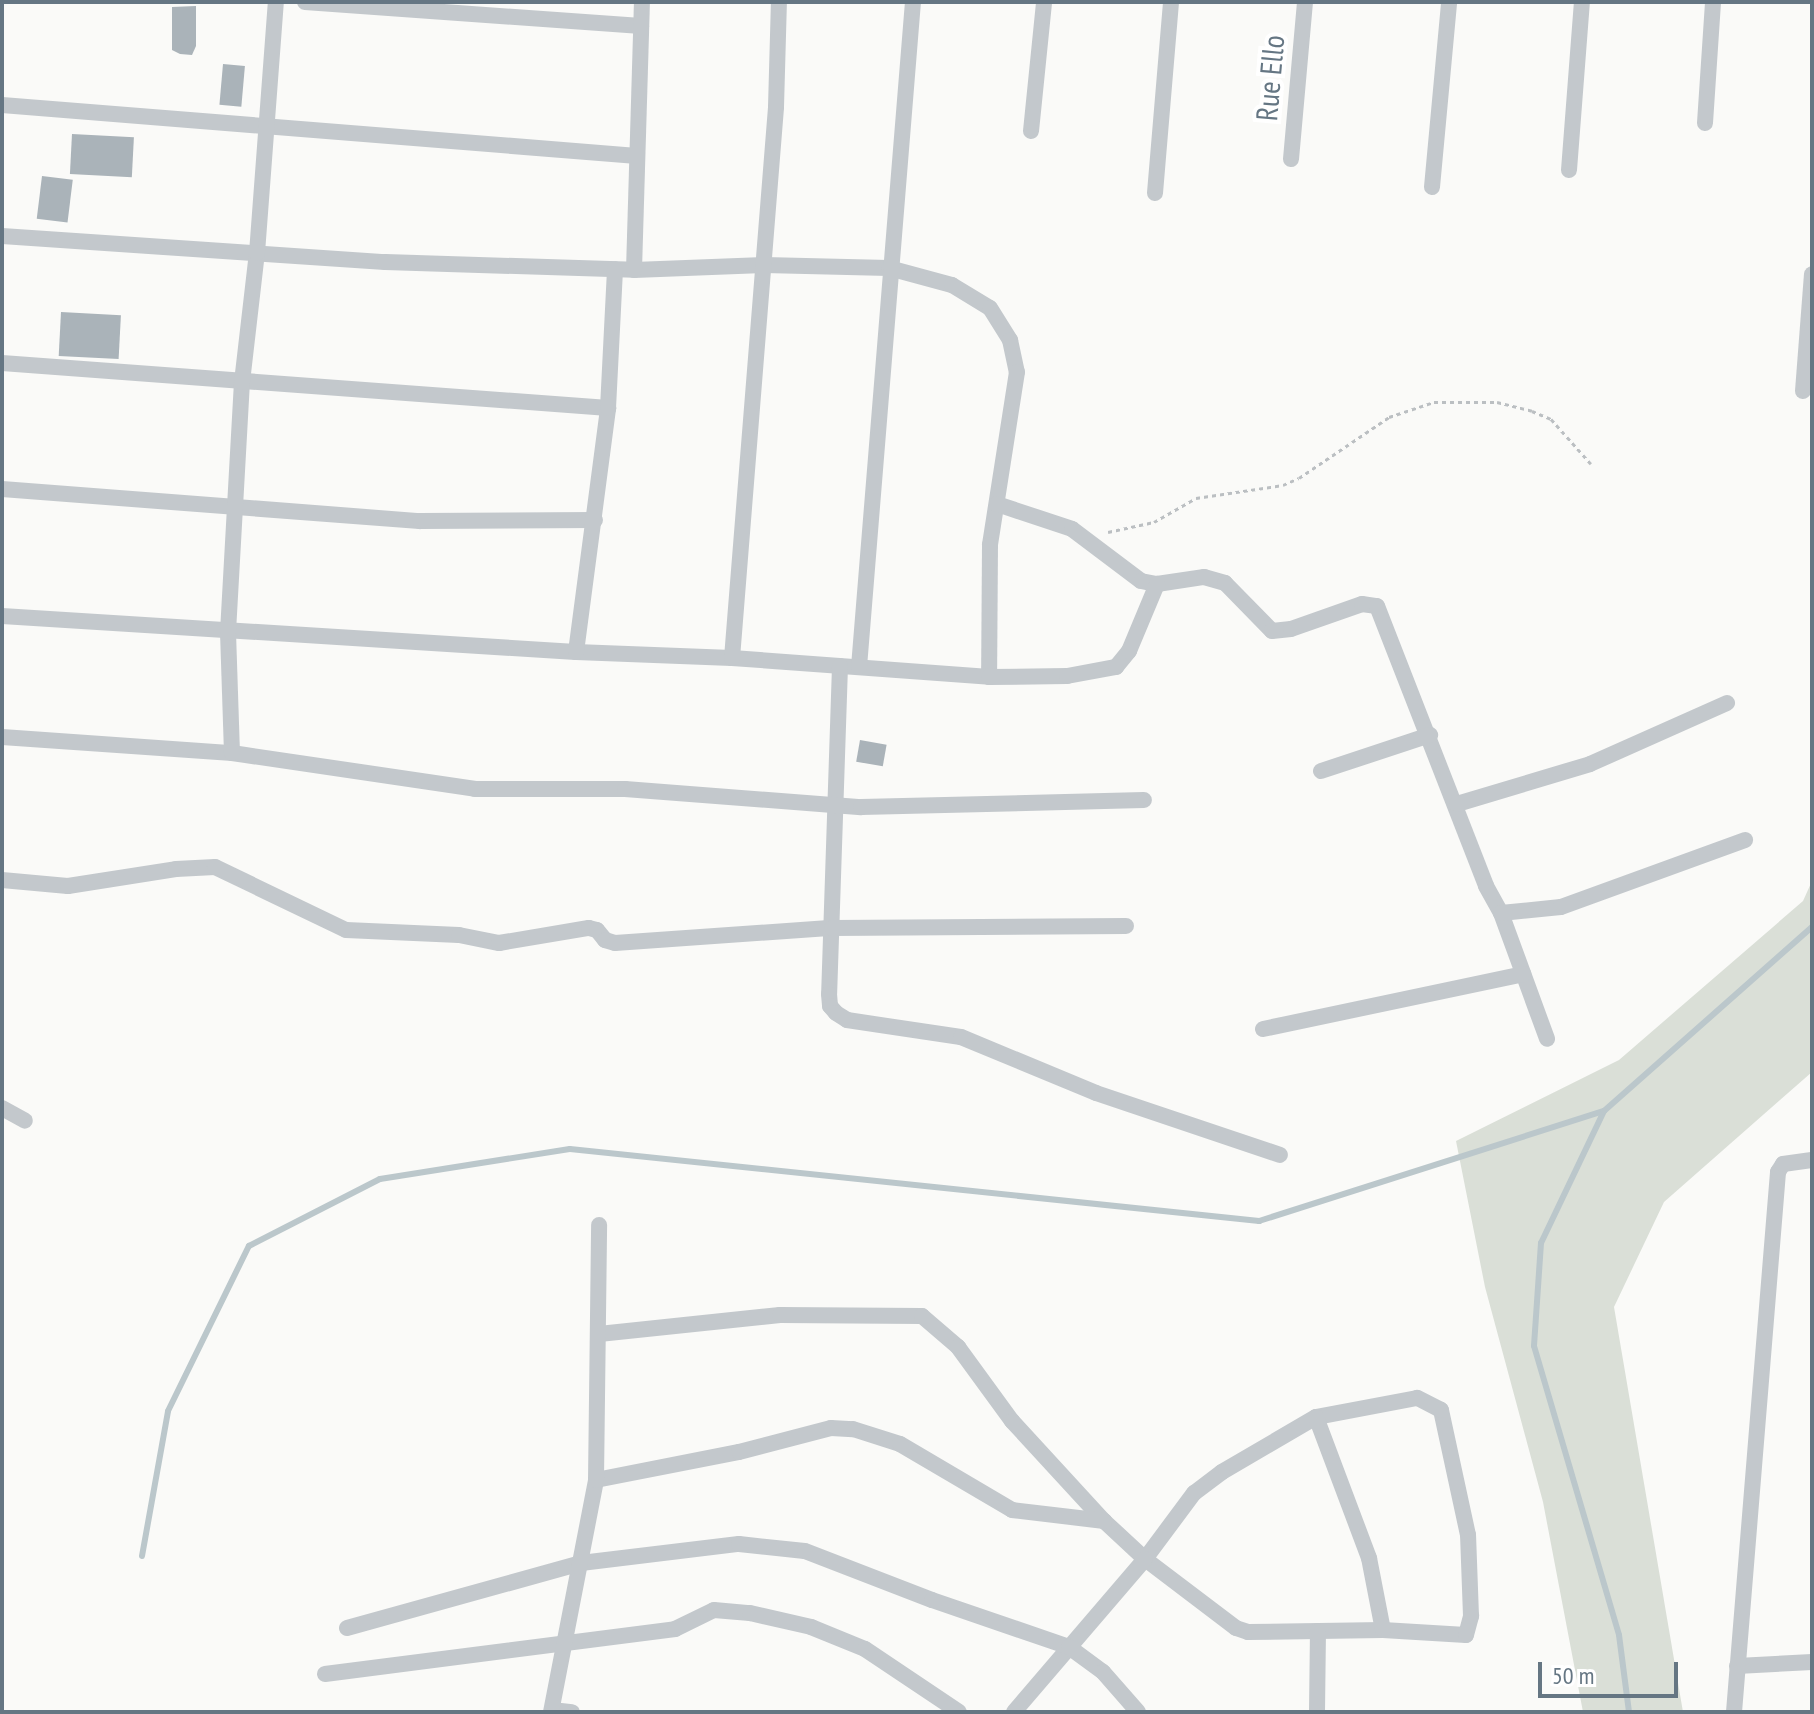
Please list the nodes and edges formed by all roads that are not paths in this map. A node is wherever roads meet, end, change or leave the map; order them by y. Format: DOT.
graph roads {
  1 [pos="276,2"];
  2 [pos="305,2"];
  3 [pos="642,2"];
  4 [pos="779,2"];
  5 [pos="913,2"];
  6 [pos="1044,2"];
  7 [pos="1171,2"];
  8 [pos="1305,2"];
  9 [pos="1449,2"];
  10 [pos="1582,2"];
  11 [pos="1713,2"];
  12 [pos="641,26"];
  13 [pos="2,105"];
  14 [pos="1705,123"];
  15 [pos="265,126"];
  16 [pos="1031,131"];
  17 [pos="637,156"];
  18 [pos="1291,159"];
  19 [pos="1569,170"];
  20 [pos="1432,187"];
  21 [pos="1155,193"];
  22 [pos="2,236"];
  23 [pos="257,253"];
  24 [pos="764,265"];
  25 [pos="889,268"];
  26 [pos="615,269"];
  27 [pos="634,270"];
  28 [pos="1812,274"];
  29 [pos="2,363"];
  30 [pos="242,382"];
  31 [pos="1803,391"];
  32 [pos="608,408"];
  33 [pos="2,489"];
  34 [pos="997,504"];
  35 [pos="237,505"];
  36 [pos="595,520"];
  37 [pos="1157,584"];
  38 [pos="2,616"];
  39 [pos="228,632"];
  40 [pos="576,652"];
  41 [pos="732,658"];
  42 [pos="840,666"];
  43 [pos="859,667"];
  44 [pos="989,677"];
  45 [pos="1727,703"];
  46 [pos="1430,735"];
  47 [pos="2,737"];
  48 [pos="232,753"];
  49 [pos="1321,771"];
  50 [pos="1144,800"];
  51 [pos="1457,804"];
  52 [pos="837,805"];
  53 [pos="1745,840"];
  54 [pos="2,880"];
  55 [pos="1501,913"];
  56 [pos="1126,926"];
  57 [pos="832,928"];
  58 [pos="1523,974"];
  59 [pos="1263,1029"];
  60 [pos="1547,1039"];
  61 [pos="2,1108"];
  62 [pos="25,1121"];
  63 [pos="1280,1155"];
  64 [pos="1812,1160"];
  65 [pos="599,1225"];
  66 [pos="599,1334"];
  67 [pos="1316,1417"];
  68 [pos="596,1480"];
  69 [pos="1104,1521"];
  70 [pos="1145,1559"];
  71 [pos="581,1563"];
  72 [pos="347,1628"];
  73 [pos="1383,1630"];
  74 [pos="1318,1631"];
  75 [pos="562,1644"];
  76 [pos="1069,1647"];
  77 [pos="1812,1662"];
  78 [pos="1737,1666"];
  79 [pos="325,1674"];
  80 [pos="551,1711"];
  81 [pos="572,1712"];
  82 [pos="959,1712"];
  83 [pos="1014,1712"];
  84 [pos="1138,1712"];
  85 [pos="1317,1712"];
  86 [pos="1734,1712"];
  1 -- 15 [label="street"];
  2 -- 12 [label="street"];
  3 -- 12 [label="street"];
  4 -- 24 [label="street"];
  5 -- 25 [label="street"];
  6 -- 16 [label="street"];
  7 -- 21 [label="street"];
  8 -- 18 [label="street, Rue Ello"];
  9 -- 20 [label="street"];
  10 -- 19 [label="street"];
  11 -- 14 [label="street"];
  12 -- 17 [label="street"];
  13 -- 15 [label="street"];
  15 -- 17 [label="street"];
  15 -- 23 [label="street"];
  17 -- 27 [label="street"];
  22 -- 23 [label="street"];
  23 -- 26 [label="street"];
  23 -- 30 [label="street"];
  24 -- 25 [label="street"];
  24 -- 27 [label="street"];
  24 -- 41 [label="street"];
  25 -- 34 [label="street"];
  25 -- 43 [label="street"];
  26 -- 27 [label="street"];
  26 -- 32 [label="street"];
  28 -- 31 [label="street"];
  29 -- 30 [label="street"];
  30 -- 32 [label="street"];
  30 -- 35 [label="street"];
  32 -- 36 [label="street"];
  33 -- 35 [label="street"];
  34 -- 37 [label="street"];
  34 -- 44 [label="street"];
  35 -- 36 [label="street"];
  35 -- 39 [label="street"];
  36 -- 40 [label="street"];
  37 -- 44 [label="street"];
  37 -- 46 [label="street"];
  38 -- 39 [label="street"];
  39 -- 40 [label="street"];
  39 -- 48 [label="street"];
  40 -- 41 [label="street"];
  41 -- 42 [label="street"];
  42 -- 43 [label="street"];
  42 -- 52 [label="street"];
  43 -- 44 [label="street"];
  45 -- 51 [label="street"];
  46 -- 49 [label="street"];
  46 -- 51 [label="street"];
  47 -- 48 [label="street"];
  48 -- 52 [label="street"];
  50 -- 52 [label="street"];
  51 -- 55 [label="street"];
  52 -- 57 [label="street"];
  53 -- 55 [label="street"];
  54 -- 57 [label="street"];
  55 -- 58 [label="street"];
  56 -- 57 [label="street"];
  57 -- 63 [label="street"];
  58 -- 59 [label="street"];
  58 -- 60 [label="street"];
  61 -- 62 [label="street"];
  64 -- 78 [label="street"];
  65 -- 66 [label="street"];
  66 -- 68 [label="street"];
  66 -- 69 [label="street"];
  67 -- 70 [label="street"];
  67 -- 73 [label="street"];
  67 -- 73 [label="street"];
  68 -- 69 [label="street"];
  68 -- 71 [label="street"];
  69 -- 70 [label="street"];
  70 -- 74 [label="street"];
  70 -- 76 [label="street"];
  71 -- 72 [label="street"];
  71 -- 75 [label="street"];
  71 -- 76 [label="street"];
  73 -- 74 [label="street"];
  74 -- 85 [label="street"];
  75 -- 79 [label="street"];
  75 -- 80 [label="street"];
  75 -- 82 [label="street"];
  76 -- 83 [label="street"];
  76 -- 84 [label="street"];
  77 -- 78 [label="street"];
  78 -- 86 [label="street"];
  80 -- 81 [label="street"];
}
